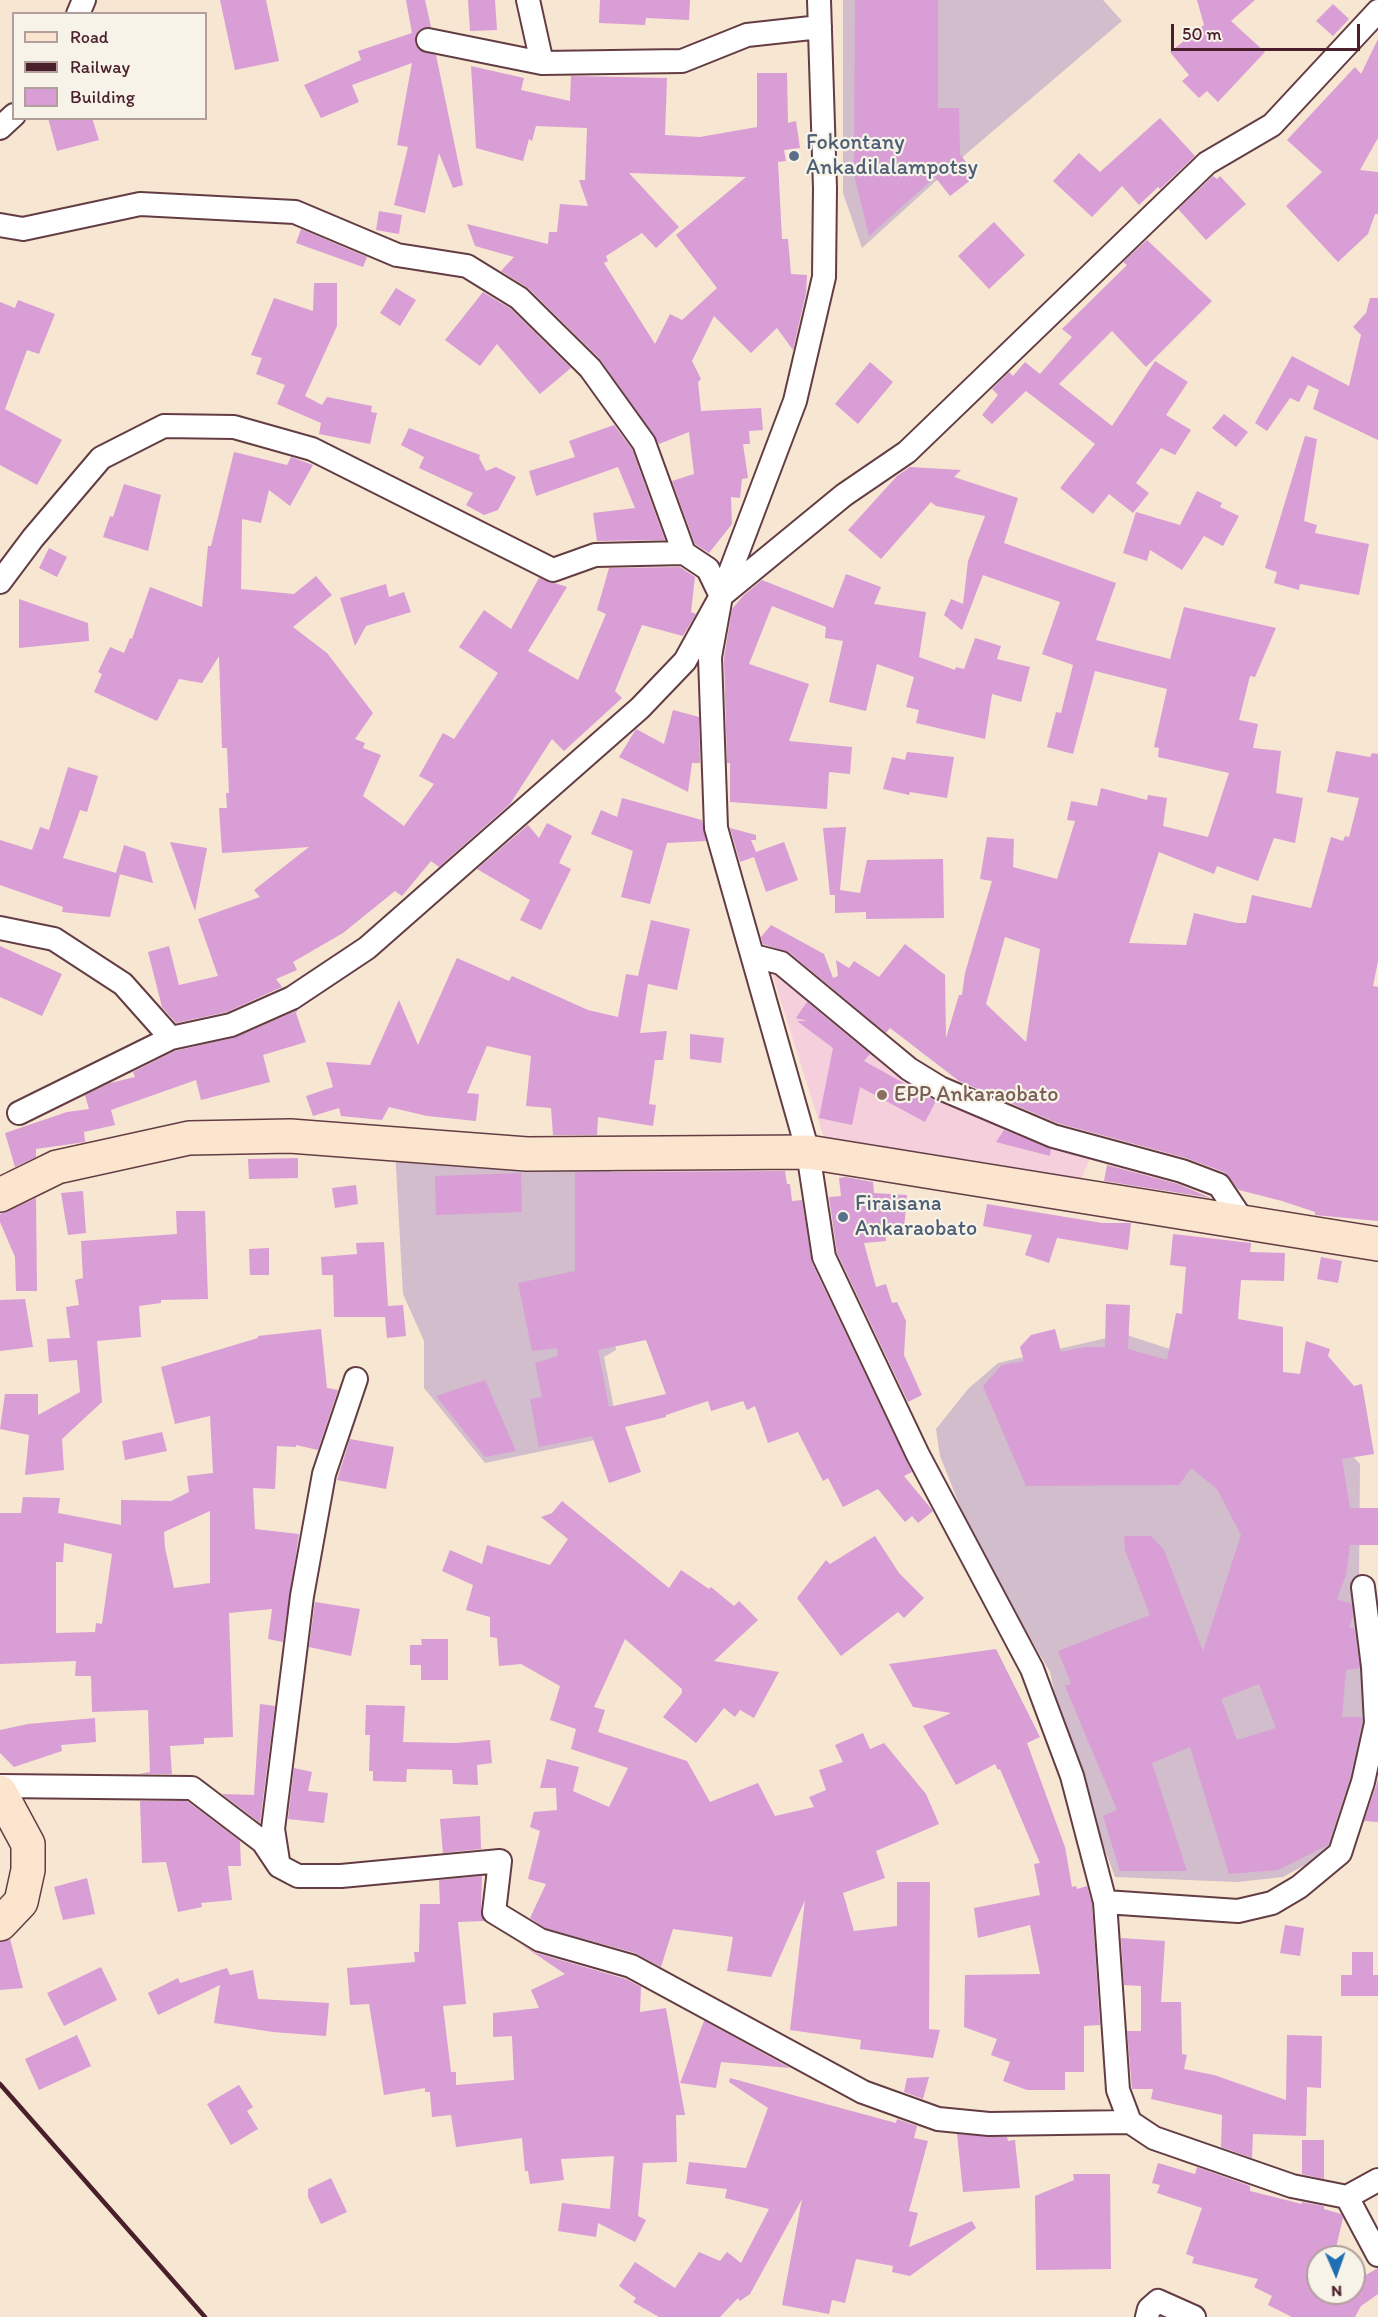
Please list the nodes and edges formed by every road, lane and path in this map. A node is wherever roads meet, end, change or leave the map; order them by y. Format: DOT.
graph roads {
  1 [pos="528,0"];
  2 [pos="819,0"];
  3 [pos="1378,11"];
  4 [pos="820,27"];
  5 [pos="428,40"];
  6 [pos="542,63"];
  7 [pos="12,117"];
  8 [pos="0,128"];
  9 [pos="0,225"];
  10 [pos="684,553"];
  11 [pos="0,582"];
  12 [pos="721,596"];
  13 [pos="0,928"];
  14 [pos="754,956"];
  15 [pos="171,1038"];
  16 [pos="19,1113"];
  17 [pos="808,1152"];
  18 [pos="0,1195"];
  19 [pos="1242,1221"];
  20 [pos="1378,1244"];
  21 [pos="356,1379"];
  22 [pos="1363,1587"];
  23 [pos="0,1786"];
  24 [pos="0,1792"];
  25 [pos="279,1866"];
  26 [pos="1105,1902"];
  27 [pos="0,1924"];
  28 [pos="1130,2122"];
  29 [pos="1378,2180"];
  30 [pos="1347,2197"];
  31 [pos="1378,2255"];
  32 [pos="1147,2317"];
  33 [pos="1194,2317"];
  1 -- 6 [label="street"];
  2 -- 4 [label="street"];
  3 -- 12 [label="street"];
  4 -- 6 [label="street"];
  4 -- 12 [label="street"];
  5 -- 6 [label="street"];
  7 -- 8 [label="street"];
  9 -- 10 [label="street"];
  10 -- 11 [label="street"];
  10 -- 12 [label="street"];
  12 -- 14 [label="street"];
  12 -- 15 [label="street"];
  13 -- 15 [label="street"];
  14 -- 17 [label="street"];
  14 -- 19 [label="street"];
  15 -- 16 [label="street"];
  17 -- 18 [label="street"];
  17 -- 19 [label="street"];
  17 -- 26 [label="street"];
  19 -- 20 [label="street"];
  21 -- 25 [label="street"];
  22 -- 26 [label="street"];
  23 -- 25 [label="street"];
  24 -- 27 [label="street"];
  25 -- 28 [label="street"];
  26 -- 28 [label="street"];
  28 -- 30 [label="street"];
  29 -- 30 [label="street"];
  30 -- 31 [label="street"];
  32 -- 33 [label="street"];
}
